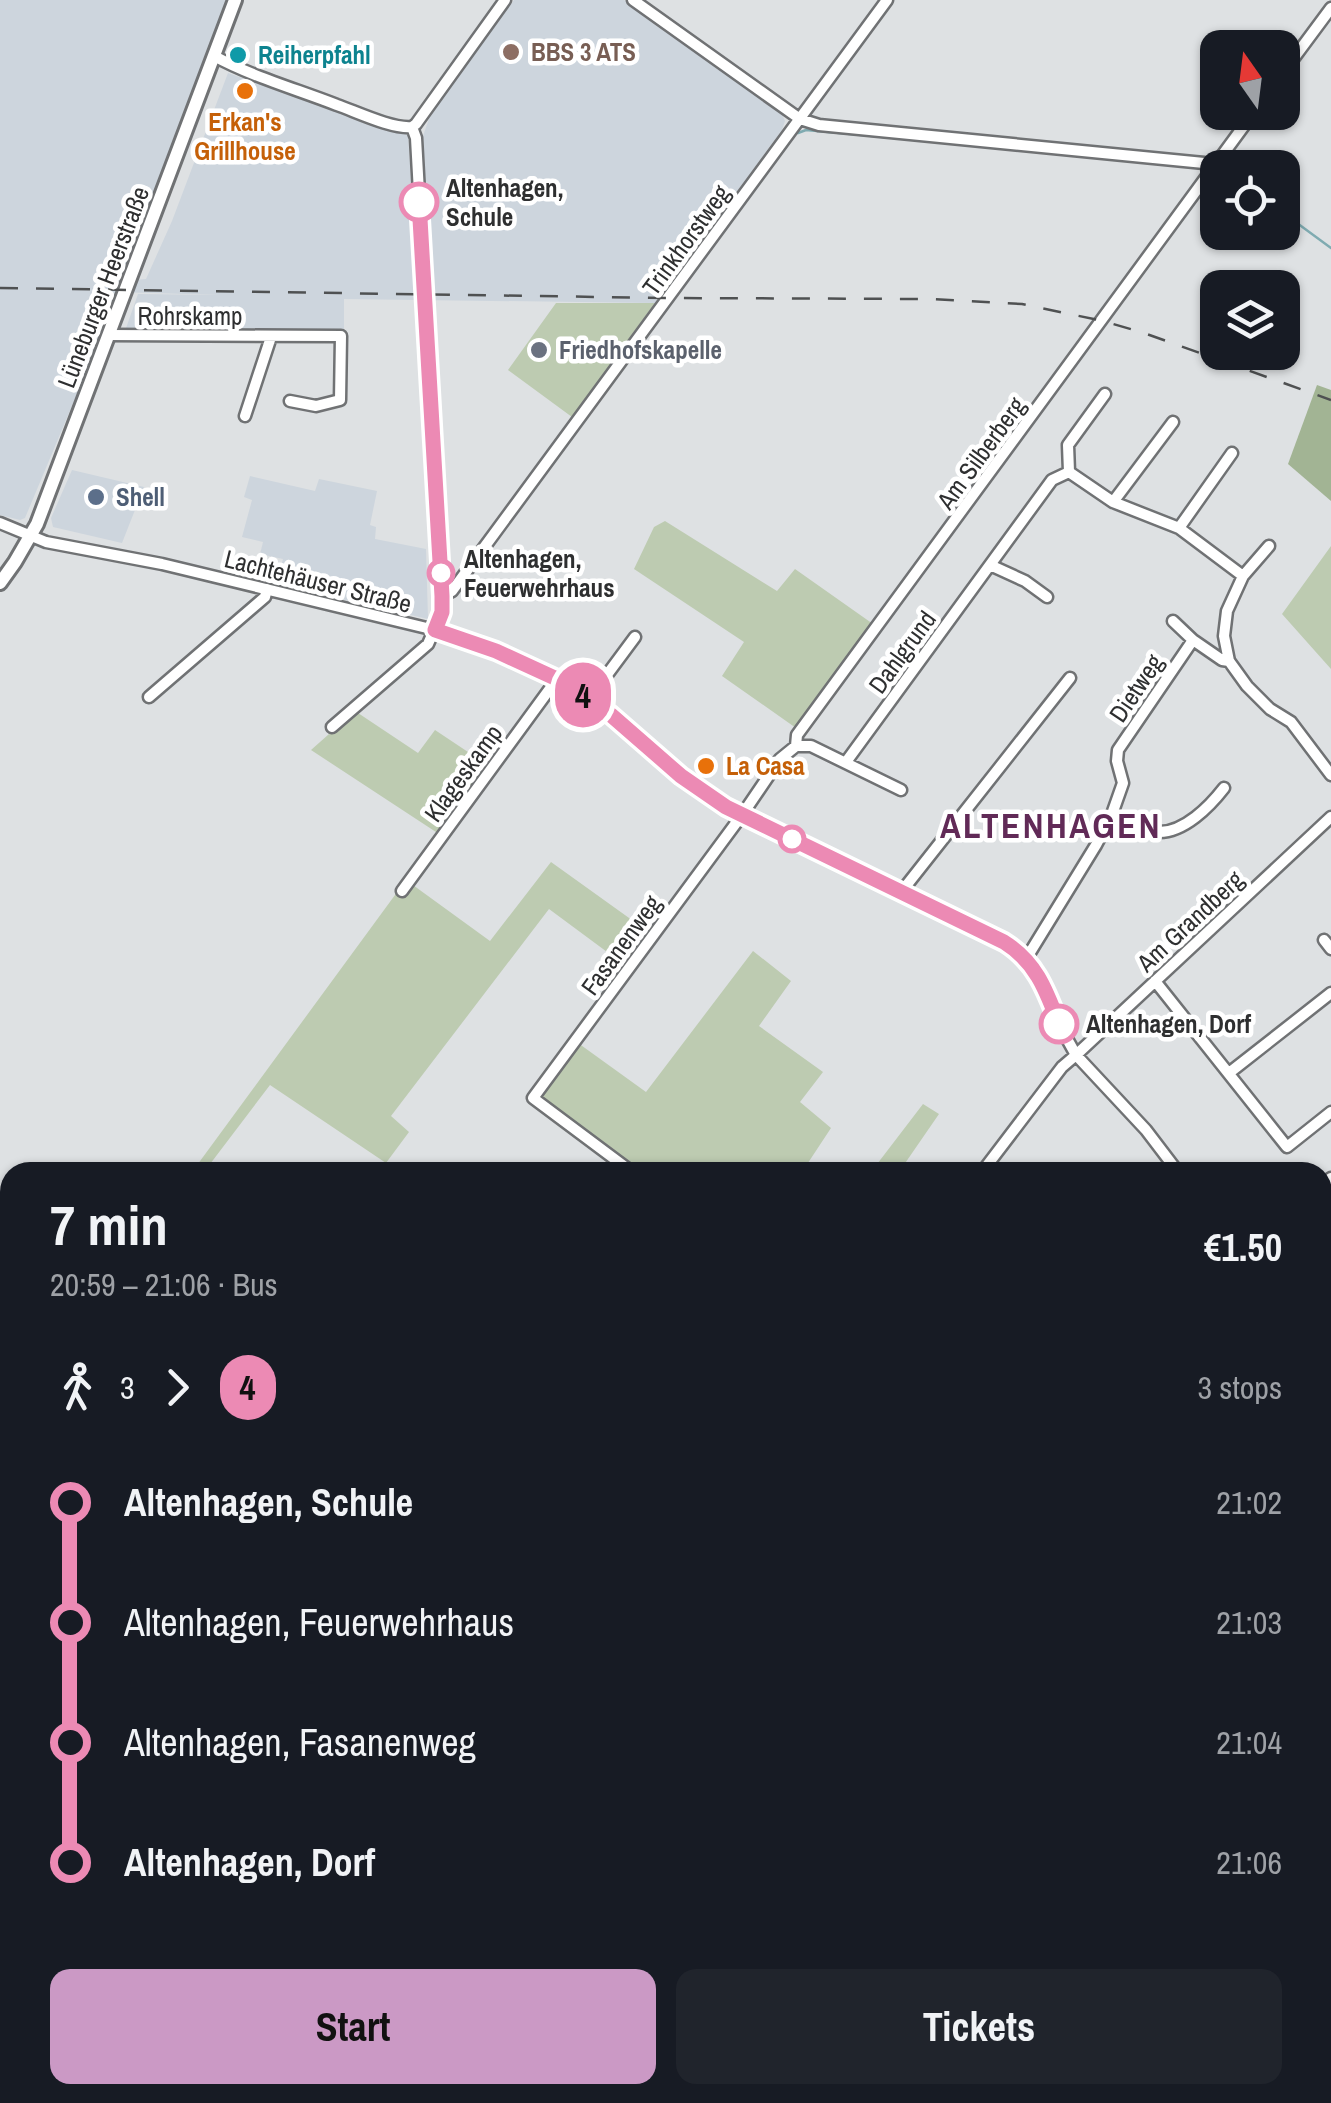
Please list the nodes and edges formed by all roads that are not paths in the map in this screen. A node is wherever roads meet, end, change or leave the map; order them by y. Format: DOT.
graph roads {
  1 [pos="235,0"];
  2 [pos="505,0"];
  3 [pos="633,0"];
  4 [pos="886,0"];
  5 [pos="1331,8"];
  6 [pos="1300,50"];
  7 [pos="214,56"];
  8 [pos="800,118"];
  9 [pos="412,127"];
  10 [pos="1200,164"];
  11 [pos="1200,186"];
  12 [pos="109,335"];
  13 [pos="272,336"];
  14 [pos="1105,394"];
  15 [pos="290,400"];
  16 [pos="245,416"];
  17 [pos="1172,422"];
  18 [pos="1232,452"];
  19 [pos="1069,472"];
  20 [pos="1113,502"];
  21 [pos="0,523"];
  22 [pos="1179,528"];
  23 [pos="30,537"];
  24 [pos="1269,546"];
  25 [pos="990,565"];
  26 [pos="1244,576"];
  27 [pos="0,582"];
  28 [pos="267,588"];
  29 [pos="442,596"];
  30 [pos="1047,596"];
  31 [pos="1173,620"];
  32 [pos="435,630"];
  33 [pos="635,637"];
  34 [pos="1193,640"];
  35 [pos="1229,661"];
  36 [pos="1070,678"];
  37 [pos="557,679"];
  38 [pos="149,697"];
  39 [pos="588,699"];
  40 [pos="332,727"];
  41 [pos="796,746"];
  42 [pos="846,762"];
  43 [pos="1331,775"];
  44 [pos="1224,788"];
  45 [pos="901,790"];
  46 [pos="742,814"];
  47 [pos="1331,816"];
  48 [pos="1111,817"];
  49 [pos="402,890"];
  50 [pos="902,891"];
  51 [pos="1026,959"];
  52 [pos="1155,981"];
  53 [pos="1331,993"];
  54 [pos="1076,1056"];
  55 [pos="1230,1073"];
  56 [pos="1331,1112"];
  57 [pos="618,1162"];
  58 [pos="990,1162"];
  59 [pos="1170,1162"];
  1 -- 7 [label="main road, Lüneburger Heerstraße"];
  2 -- 9 [label="street"];
  3 -- 8 [label="street"];
  4 -- 8 [label="street, Trinkhorstweg"];
  5 -- 6 [label="street"];
  7 -- 9 [label="street"];
  7 -- 12 [label="main road, Lüneburger Heerstraße"];
  8 -- 10 [label="street"];
  8 -- 29 [label="street, Trinkhorstweg"];
  9 -- 29 [label="street"];
  11 -- 41 [label="street, Am Silberberg"];
  12 -- 13 [label="street, Rohrskamp"];
  12 -- 23 [label="main road, Lüneburger Heerstraße"];
  13 -- 15 [label="street, Rohrskamp"];
  13 -- 16 [label="street, Rohrskamp"];
  14 -- 19 [label="street"];
  17 -- 20 [label="street"];
  18 -- 22 [label="street"];
  19 -- 20 [label="street"];
  19 -- 25 [label="street, Dahlgrund"];
  20 -- 22 [label="street"];
  21 -- 23 [label="street, Lachtehäuser Straße"];
  22 -- 26 [label="street"];
  23 -- 27 [label="main road, Lüneburger Heerstraße"];
  23 -- 28 [label="street, Lachtehäuser Straße"];
  24 -- 26 [label="street"];
  25 -- 30 [label="street"];
  25 -- 42 [label="street, Dahlgrund"];
  26 -- 35 [label="street"];
  28 -- 32 [label="street, Lachtehäuser Straße"];
  28 -- 38 [label="street"];
  29 -- 32 [label="street"];
  31 -- 34 [label="street, Dietweg"];
  32 -- 37 [label="street, Lachtehäuser Straße"];
  32 -- 40 [label="street"];
  33 -- 39 [label="street"];
  34 -- 35 [label="street, Dietweg"];
  34 -- 48 [label="street, Dietweg"];
  35 -- 43 [label="street"];
  36 -- 50 [label="street"];
  37 -- 39 [label="street, Lachtehäuser Straße"];
  37 -- 49 [label="street, Klageskamp"];
  39 -- 46 [label="street, Lachtehäuser Straße"];
  41 -- 42 [label="street"];
  41 -- 46 [label="street, Am Silberberg"];
  42 -- 45 [label="street"];
  44 -- 48 [label="street"];
  46 -- 50 [label="street, Lachtehäuser Straße"];
  46 -- 57 [label="street, Fasanenweg"];
  47 -- 52 [label="street, Am Grandberg"];
  48 -- 51 [label="street, Dietweg"];
  50 -- 51 [label="street, Lachtehäuser Straße"];
  51 -- 54 [label="street, Lachtehäuser Straße"];
  52 -- 54 [label="street, Am Grandberg"];
  52 -- 55 [label="street"];
  53 -- 55 [label="street"];
  54 -- 58 [label="street, Am Grandberg"];
  54 -- 59 [label="street, Lachtehäuser Straße"];
  55 -- 56 [label="street"];
}
